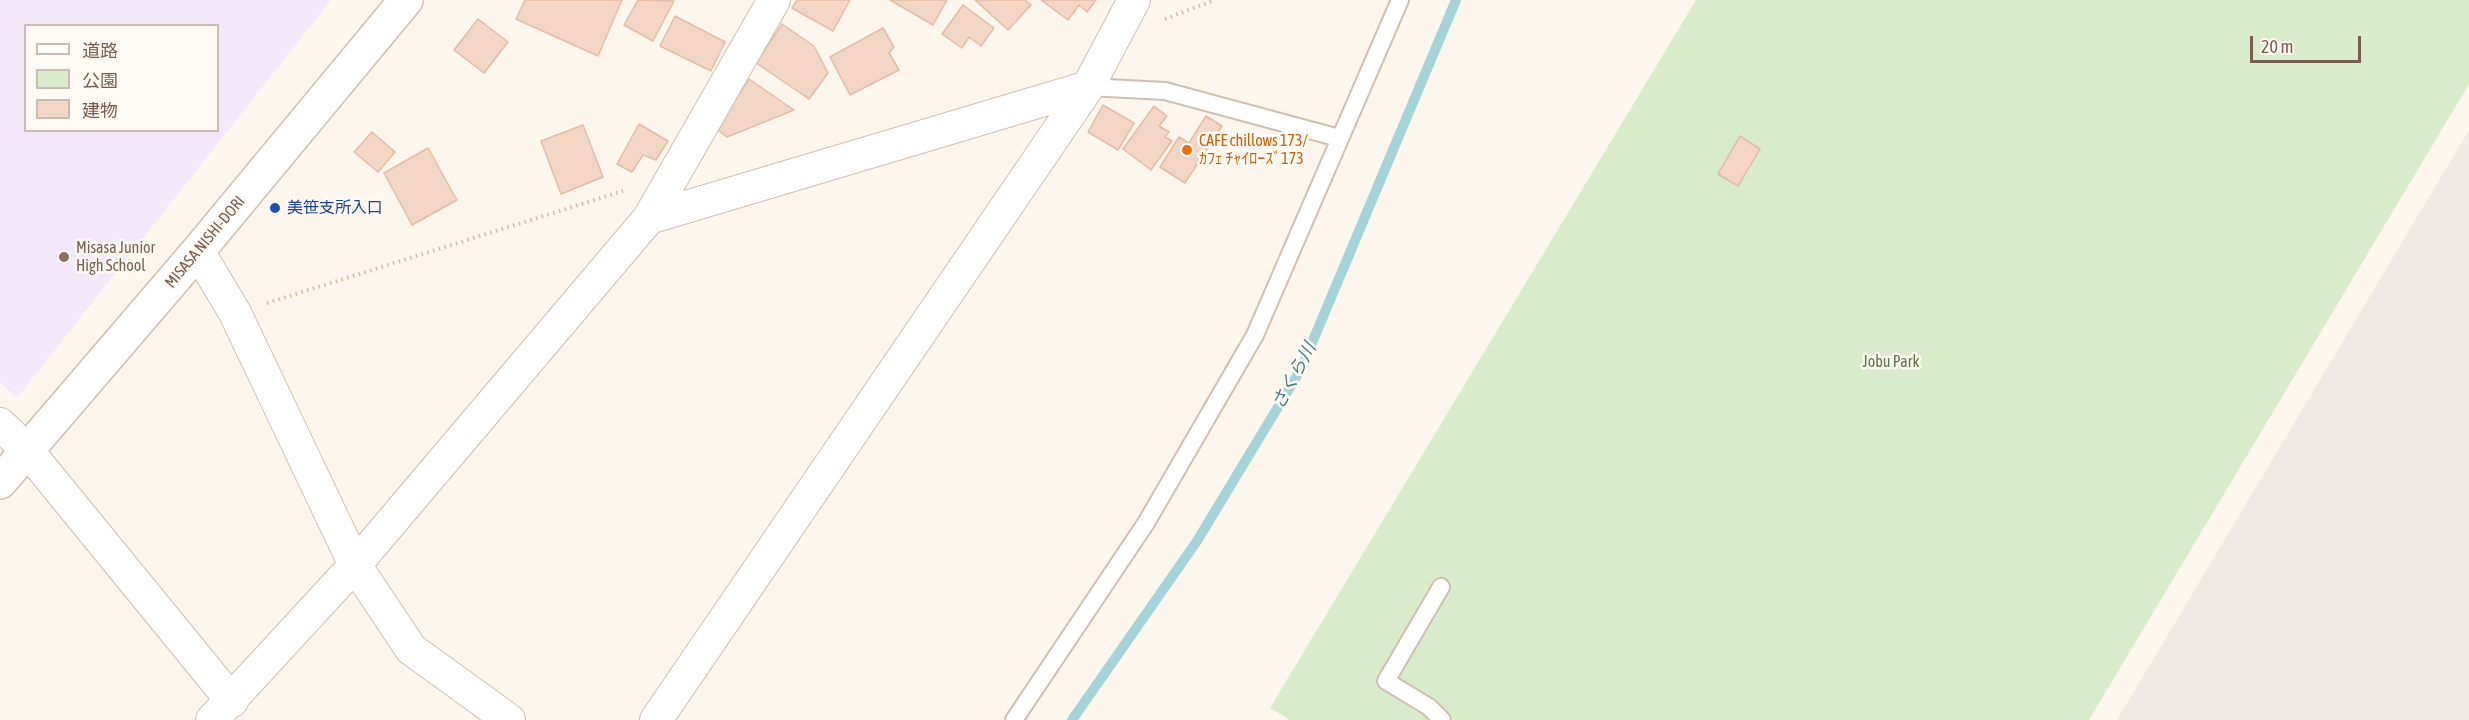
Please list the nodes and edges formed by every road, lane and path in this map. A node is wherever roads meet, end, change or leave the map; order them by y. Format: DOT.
graph roads {
  1 [pos="406,0"];
  2 [pos="774,0"];
  3 [pos="1134,0"];
  4 [pos="1400,0"];
  5 [pos="1088,87"];
  6 [pos="1339,138"];
  7 [pos="649,218"];
  8 [pos="198,251"];
  9 [pos="0,424"];
  10 [pos="27,450"];
  11 [pos="0,482"];
  12 [pos="356,565"];
  13 [pos="1441,587"];
  14 [pos="222,710"];
  15 [pos="509,720"];
  16 [pos="656,720"];
  17 [pos="1014,720"];
  18 [pos="1442,720"];
  1 -- 8 [label="street, MISASA NISHI-DORI"];
  2 -- 7 [label="street"];
  3 -- 5 [label="street"];
  4 -- 6 [label="lane"];
  5 -- 6 [label="lane"];
  5 -- 7 [label="street"];
  5 -- 16 [label="street"];
  6 -- 17 [label="lane"];
  7 -- 12 [label="street"];
  8 -- 10 [label="street, MISASA NISHI-DORI"];
  8 -- 12 [label="street"];
  9 -- 10 [label="street"];
  10 -- 11 [label="street, MISASA NISHI-DORI"];
  10 -- 14 [label="street"];
  12 -- 14 [label="street"];
  12 -- 15 [label="street"];
  13 -- 18 [label="lane"];
}
